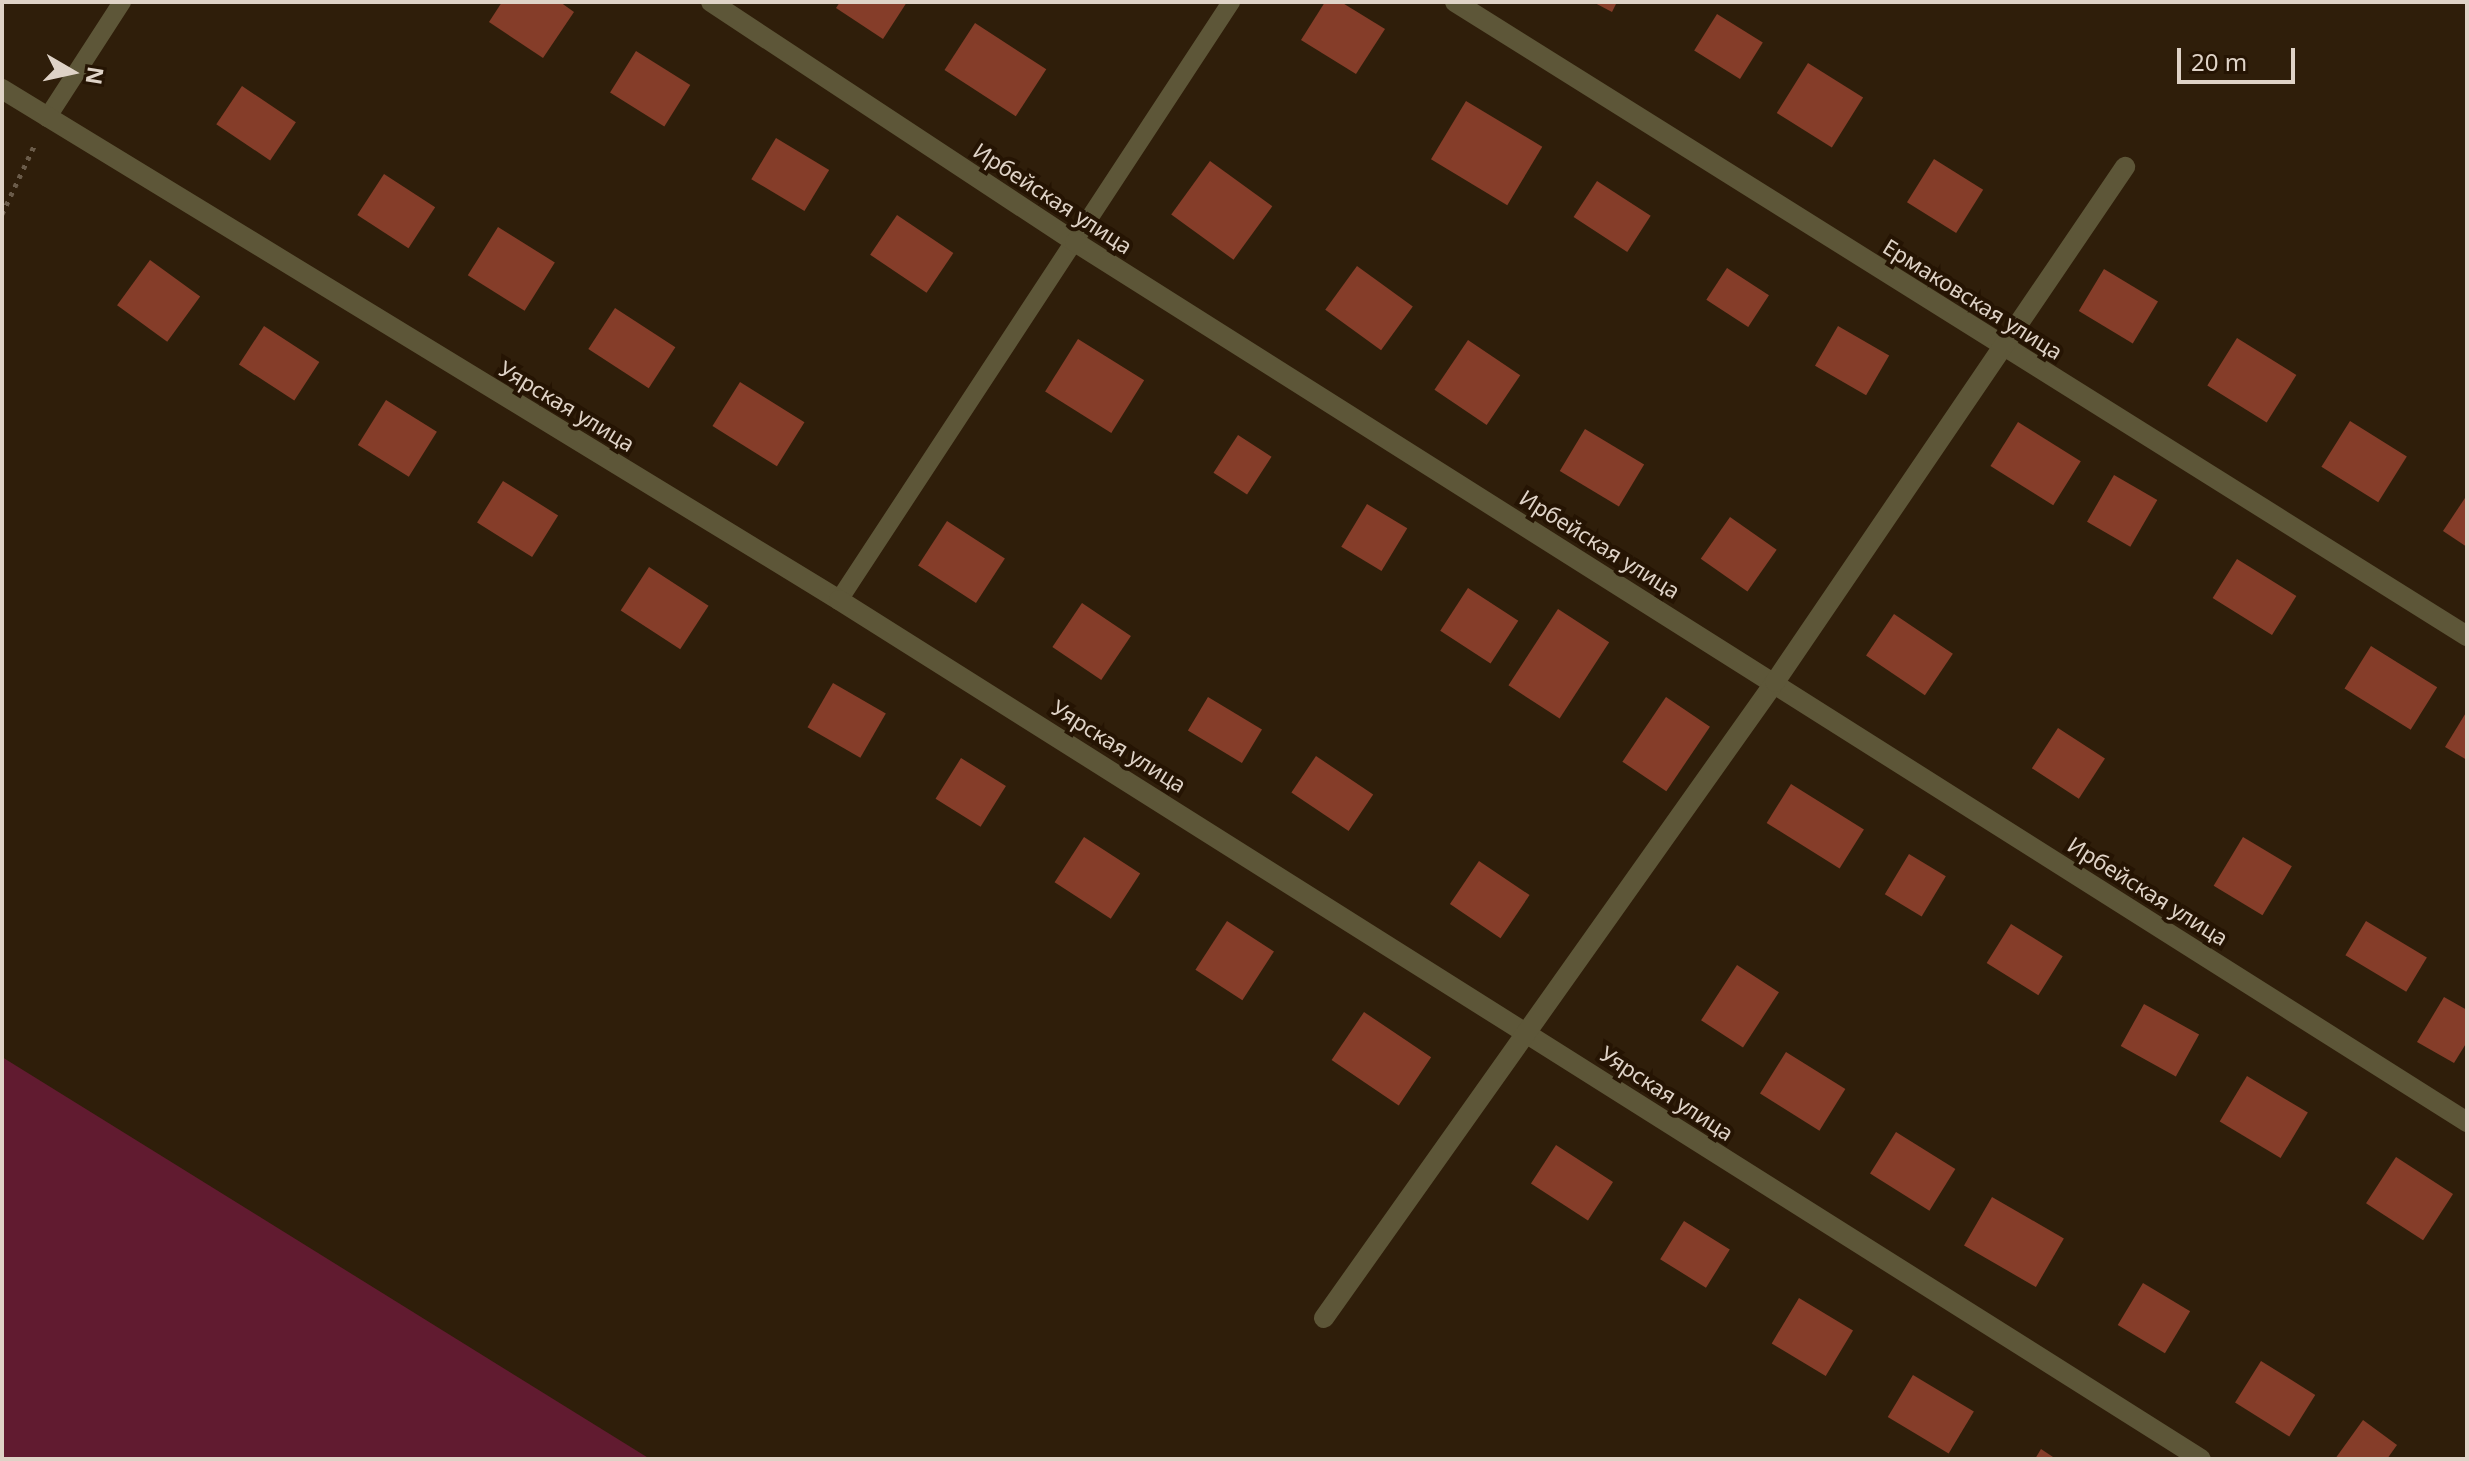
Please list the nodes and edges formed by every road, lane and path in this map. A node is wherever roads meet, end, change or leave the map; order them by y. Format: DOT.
graph roads {
  1 [pos="122,2"];
  2 [pos="711,2"];
  3 [pos="1231,2"];
  4 [pos="1455,2"];
  5 [pos="2,89"];
  6 [pos="47,118"];
  7 [pos="2125,167"];
  8 [pos="2,214"];
  9 [pos="1075,242"];
  10 [pos="2004,346"];
  11 [pos="839,600"];
  12 [pos="2467,636"];
  13 [pos="1775,682"];
  14 [pos="1531,1032"];
  15 [pos="2467,1122"];
  16 [pos="1324,1318"];
  17 [pos="2201,1459"];
  1 -- 6 [label="lane"];
  2 -- 9 [label="street, Ирбейская улица"];
  3 -- 9 [label="lane"];
  4 -- 10 [label="street, Ермаковская улица"];
  5 -- 6 [label="street, Уярская улица"];
  6 -- 8 [label="path"];
  6 -- 11 [label="street, Уярская улица"];
  7 -- 10 [label="street"];
  9 -- 11 [label="lane"];
  9 -- 13 [label="street, Ирбейская улица"];
  10 -- 12 [label="street, Ермаковская улица"];
  10 -- 13 [label="street"];
  11 -- 14 [label="street, Уярская улица"];
  13 -- 14 [label="street"];
  13 -- 15 [label="street, Ирбейская улица"];
  14 -- 16 [label="street"];
  14 -- 17 [label="street, Уярская улица"];
}
